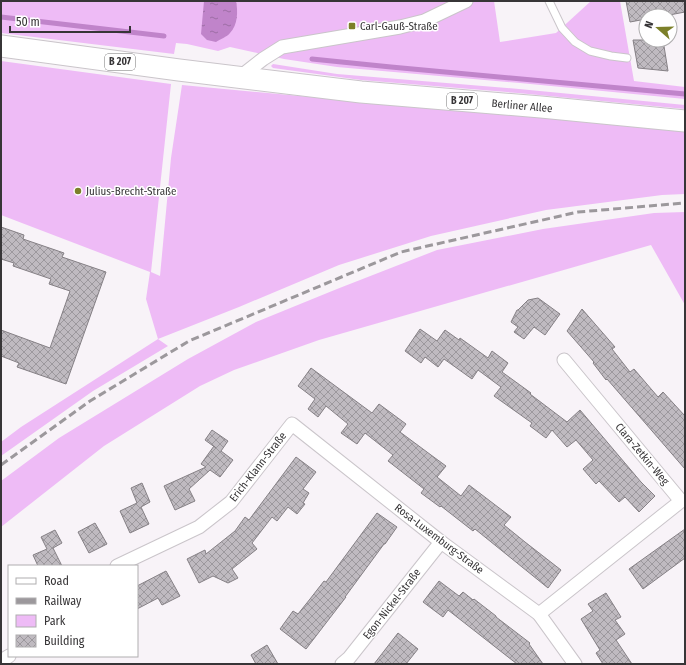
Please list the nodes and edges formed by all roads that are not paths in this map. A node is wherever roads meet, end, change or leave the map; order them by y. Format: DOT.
graph roads {
  1 [pos="466,1"];
  2 [pos="549,1"];
  3 [pos="1,46"];
  4 [pos="627,58"];
  5 [pos="240,77"];
  6 [pos="685,121"];
  7 [pos="564,360"];
  8 [pos="292,424"];
  9 [pos="440,542"];
  10 [pos="119,565"];
  11 [pos="539,614"];
  12 [pos="342,664"];
  13 [pos="575,664"];
  1 -- 5 [label="street"];
  2 -- 4 [label="lane"];
  3 -- 5 [label="main road, B 207"];
  5 -- 6 [label="main road, Berliner Allee / B 207"];
  7 -- 11 [label="street, Clara-Zetkin-Weg"];
  8 -- 9 [label="street, Rosa-Luxemburg-Straße"];
  8 -- 10 [label="street, Erich-Klann-Straße"];
  9 -- 11 [label="street, Rosa-Luxemburg-Straße"];
  9 -- 12 [label="street, Egon-Nickel-Straße"];
  11 -- 13 [label="street, Rosa-Luxemburg-Straße"];
}
